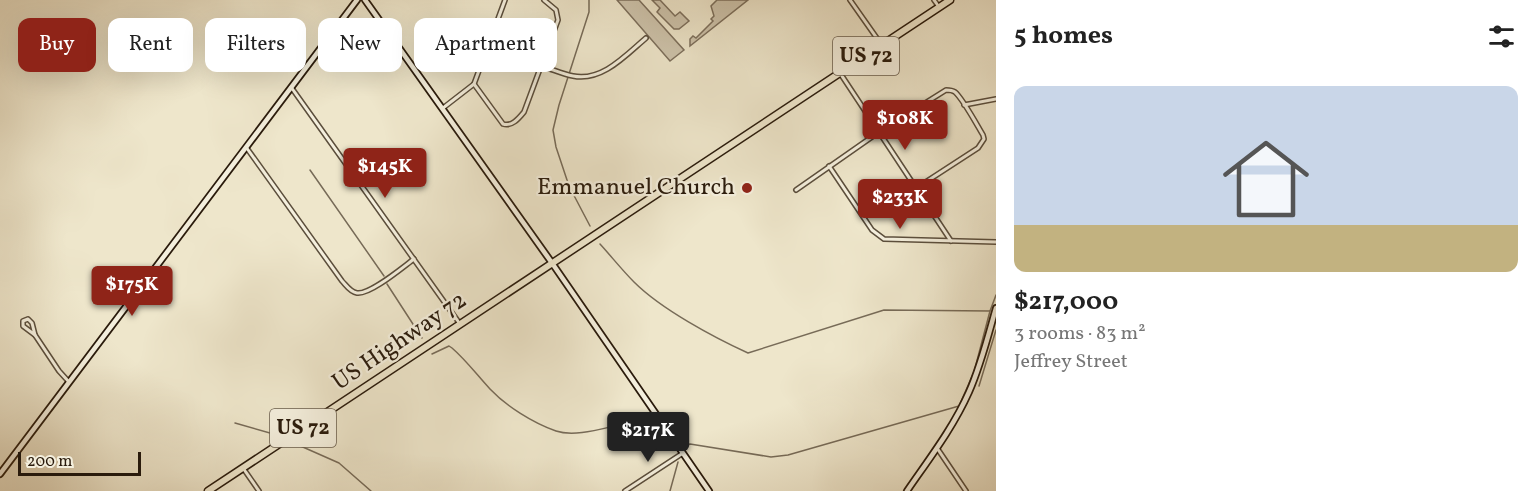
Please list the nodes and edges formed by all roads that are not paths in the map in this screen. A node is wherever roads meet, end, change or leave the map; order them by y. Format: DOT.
graph roads {
  1 [pos="357,0"];
  2 [pos="365,0"];
  3 [pos="505,0"];
  4 [pos="544,0"];
  5 [pos="850,0"];
  6 [pos="934,0"];
  7 [pos="950,0"];
  8 [pos="939,7"];
  9 [pos="557,23"];
  10 [pos="646,38"];
  11 [pos="882,45"];
  12 [pos="557,71"];
  13 [pos="539,72"];
  14 [pos="840,73"];
  15 [pos="474,84"];
  16 [pos="291,87"];
  17 [pos="996,99"];
  18 [pos="964,105"];
  19 [pos="443,108"];
  20 [pos="879,132"];
  21 [pos="246,147"];
  22 [pos="830,166"];
  23 [pos="918,187"];
  24 [pos="796,190"];
  25 [pos="951,241"];
  26 [pos="996,242"];
  27 [pos="414,259"];
  28 [pos="552,263"];
  29 [pos="996,308"];
  30 [pos="460,324"];
  31 [pos="35,335"];
  32 [pos="69,382"];
  33 [pos="937,448"];
  34 [pos="683,453"];
  35 [pos="243,468"];
  36 [pos="0,474"];
  37 [pos="208,491"];
  38 [pos="259,491"];
  39 [pos="625,491"];
  40 [pos="710,491"];
  41 [pos="907,491"];
  42 [pos="966,491"];
  1 -- 16 [label="street"];
  2 -- 19 [label="street"];
  3 -- 15 [label="street"];
  4 -- 9 [label="street"];
  5 -- 11 [label="street"];
  6 -- 8 [label="street"];
  7 -- 8 [label="highway, US 72"];
  8 -- 11 [label="highway, US 72"];
  10 -- 12 [label="street"];
  11 -- 14 [label="highway, US 72"];
  13 -- 15 [label="street"];
  14 -- 20 [label="street"];
  14 -- 28 [label="highway, US 72"];
  15 -- 19 [label="street"];
  16 -- 21 [label="street"];
  16 -- 27 [label="street"];
  17 -- 18 [label="street"];
  18 -- 20 [label="street"];
  18 -- 23 [label="street"];
  19 -- 28 [label="street"];
  20 -- 22 [label="street"];
  20 -- 23 [label="street"];
  21 -- 27 [label="street"];
  21 -- 32 [label="street"];
  22 -- 24 [label="street"];
  22 -- 25 [label="street"];
  23 -- 25 [label="street"];
  25 -- 26 [label="street"];
  27 -- 30 [label="street"];
  28 -- 30 [label="highway, US Highway 72 / US 72"];
  28 -- 34 [label="street"];
  29 -- 33 [label="street"];
  30 -- 35 [label="highway, US Highway 72 / US 72"];
  31 -- 31 [label="street"];
  31 -- 32 [label="street"];
  32 -- 36 [label="street"];
  33 -- 41 [label="street"];
  33 -- 42 [label="street"];
  34 -- 39 [label="street"];
  34 -- 40 [label="street"];
  35 -- 37 [label="highway, US Highway 72 / US 72"];
  35 -- 38 [label="street"];
}
